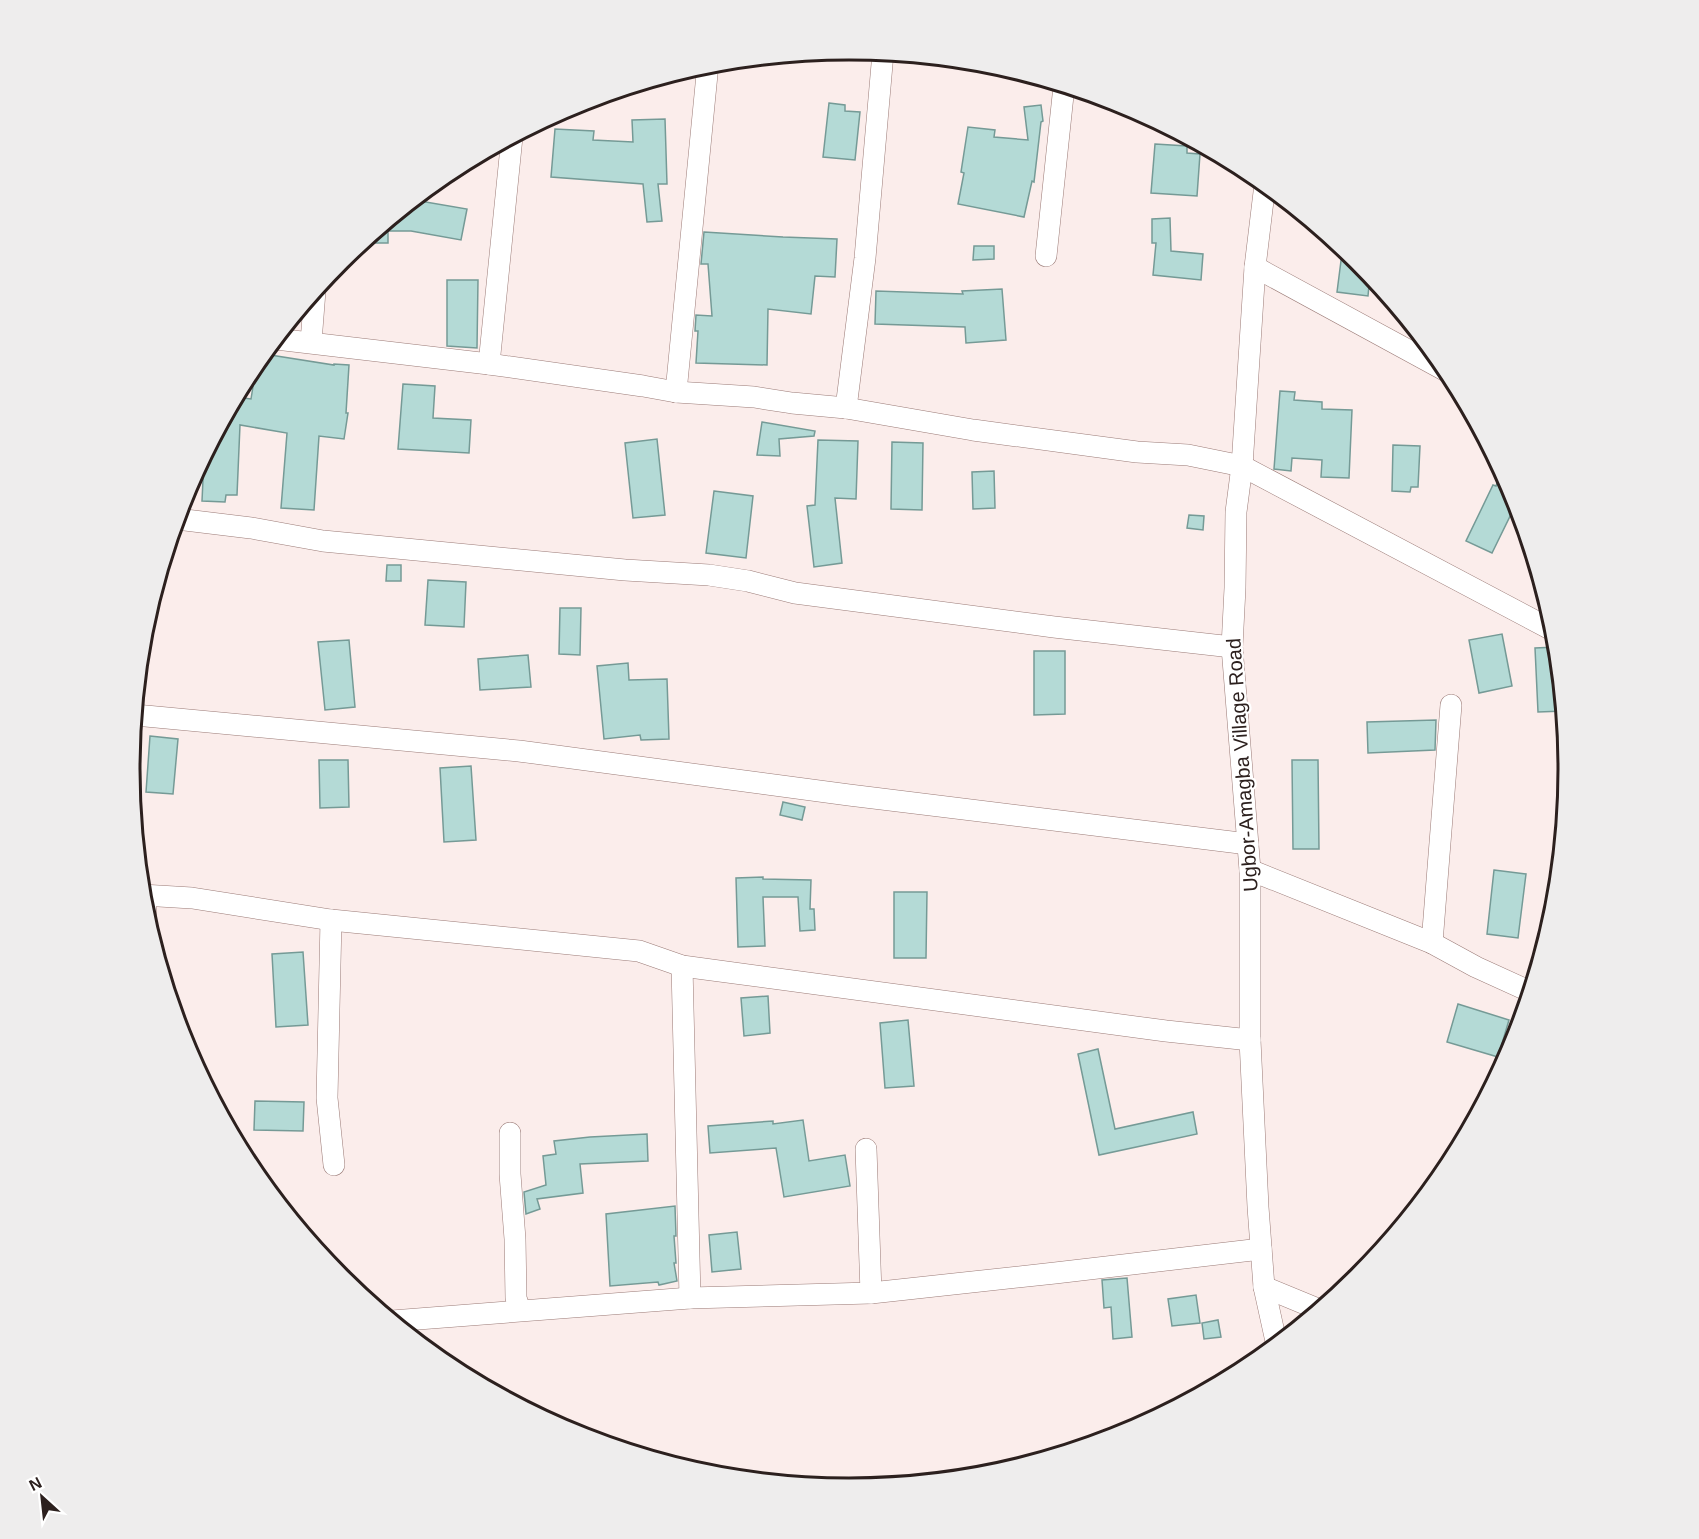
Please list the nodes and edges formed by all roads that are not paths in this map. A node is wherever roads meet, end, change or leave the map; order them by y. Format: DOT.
graph roads {
  1 [pos="882,61"];
  2 [pos="707,75"];
  3 [pos="1063,93"];
  4 [pos="511,146"];
  5 [pos="1264,194"];
  6 [pos="1046,256"];
  7 [pos="1255,267"];
  8 [pos="314,305"];
  9 [pos="286,340"];
  10 [pos="311,342"];
  11 [pos="1429,362"];
  12 [pos="489,364"];
  13 [pos="676,392"];
  14 [pos="846,408"];
  15 [pos="1242,466"];
  16 [pos="186,520"];
  17 [pos="1544,626"];
  18 [pos="1232,647"];
  19 [pos="1451,705"];
  20 [pos="143,716"];
  21 [pos="1248,844"];
  22 [pos="1250,870"];
  23 [pos="152,896"];
  24 [pos="331,920"];
  25 [pos="1432,943"];
  26 [pos="682,966"];
  27 [pos="1524,989"];
  28 [pos="1250,1040"];
  29 [pos="510,1133"];
  30 [pos="866,1149"];
  31 [pos="334,1165"];
  32 [pos="1261,1248"];
  33 [pos="1264,1287"];
  34 [pos="871,1293"];
  35 [pos="690,1298"];
  36 [pos="1312,1307"];
  37 [pos="520,1310"];
  38 [pos="403,1320"];
  39 [pos="1275,1336"];
  1 -- 14 [label="street"];
  2 -- 13 [label="street"];
  3 -- 6 [label="street"];
  4 -- 12 [label="street"];
  5 -- 7 [label="street, Ugbor-Amagba Village Road"];
  7 -- 11 [label="street"];
  7 -- 15 [label="street, Ugbor-Amagba Village Road"];
  8 -- 10 [label="street"];
  9 -- 10 [label="street"];
  10 -- 12 [label="street"];
  12 -- 13 [label="street"];
  13 -- 14 [label="street"];
  14 -- 15 [label="street"];
  15 -- 17 [label="street"];
  15 -- 18 [label="street, Ugbor-Amagba Village Road"];
  16 -- 18 [label="street"];
  18 -- 21 [label="street, Ugbor-Amagba Village Road"];
  19 -- 25 [label="street"];
  20 -- 21 [label="street"];
  21 -- 22 [label="street, Ugbor-Amagba Village Road"];
  22 -- 25 [label="street"];
  22 -- 28 [label="street, Ugbor-Amagba Village Road"];
  23 -- 24 [label="street"];
  24 -- 26 [label="street"];
  24 -- 31 [label="street"];
  25 -- 27 [label="street"];
  26 -- 28 [label="street"];
  26 -- 35 [label="street"];
  28 -- 32 [label="street, Ugbor-Amagba Village Road"];
  29 -- 37 [label="street"];
  30 -- 34 [label="street"];
  32 -- 33 [label="street, Ugbor-Amagba Village Road"];
  32 -- 34 [label="street"];
  33 -- 36 [label="street"];
  33 -- 39 [label="street, Ugbor-Amagba Village Road"];
  34 -- 35 [label="street"];
  35 -- 37 [label="street"];
  37 -- 38 [label="street"];
}
